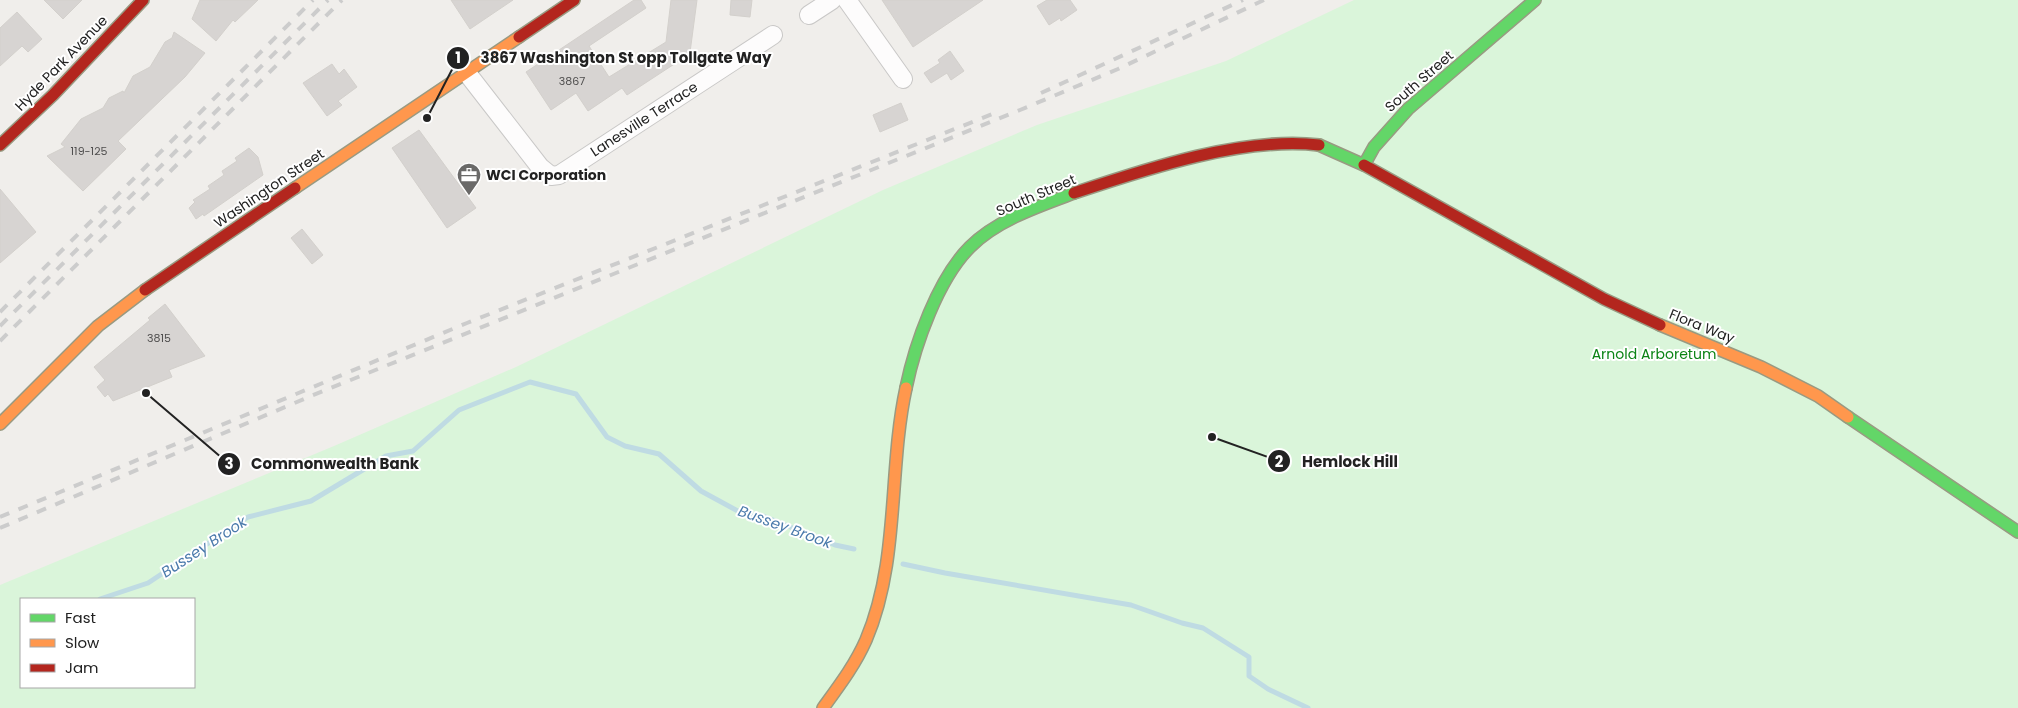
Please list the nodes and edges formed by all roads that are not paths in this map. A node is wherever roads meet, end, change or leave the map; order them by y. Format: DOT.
graph roads {
  1 [pos="143,0"];
  2 [pos="574,0"];
  3 [pos="832,0"];
  4 [pos="846,0"];
  5 [pos="1535,0"];
  6 [pos="808,15"];
  7 [pos="772,35"];
  8 [pos="467,73"];
  9 [pos="903,79"];
  10 [pos="0,145"];
  11 [pos="1364,165"];
  12 [pos="0,424"];
  13 [pos="2018,532"];
  14 [pos="823,708"];
  1 -- 10 [label="street, Hyde Park Avenue"];
  2 -- 8 [label="street, Washington Street"];
  3 -- 6 [label="street"];
  4 -- 9 [label="street"];
  5 -- 11 [label="street, South Street"];
  7 -- 8 [label="street, Lanesville Terrace"];
  8 -- 12 [label="street, Washington Street"];
  11 -- 13 [label="street, Flora Way"];
  11 -- 14 [label="street, South Street"];
}
